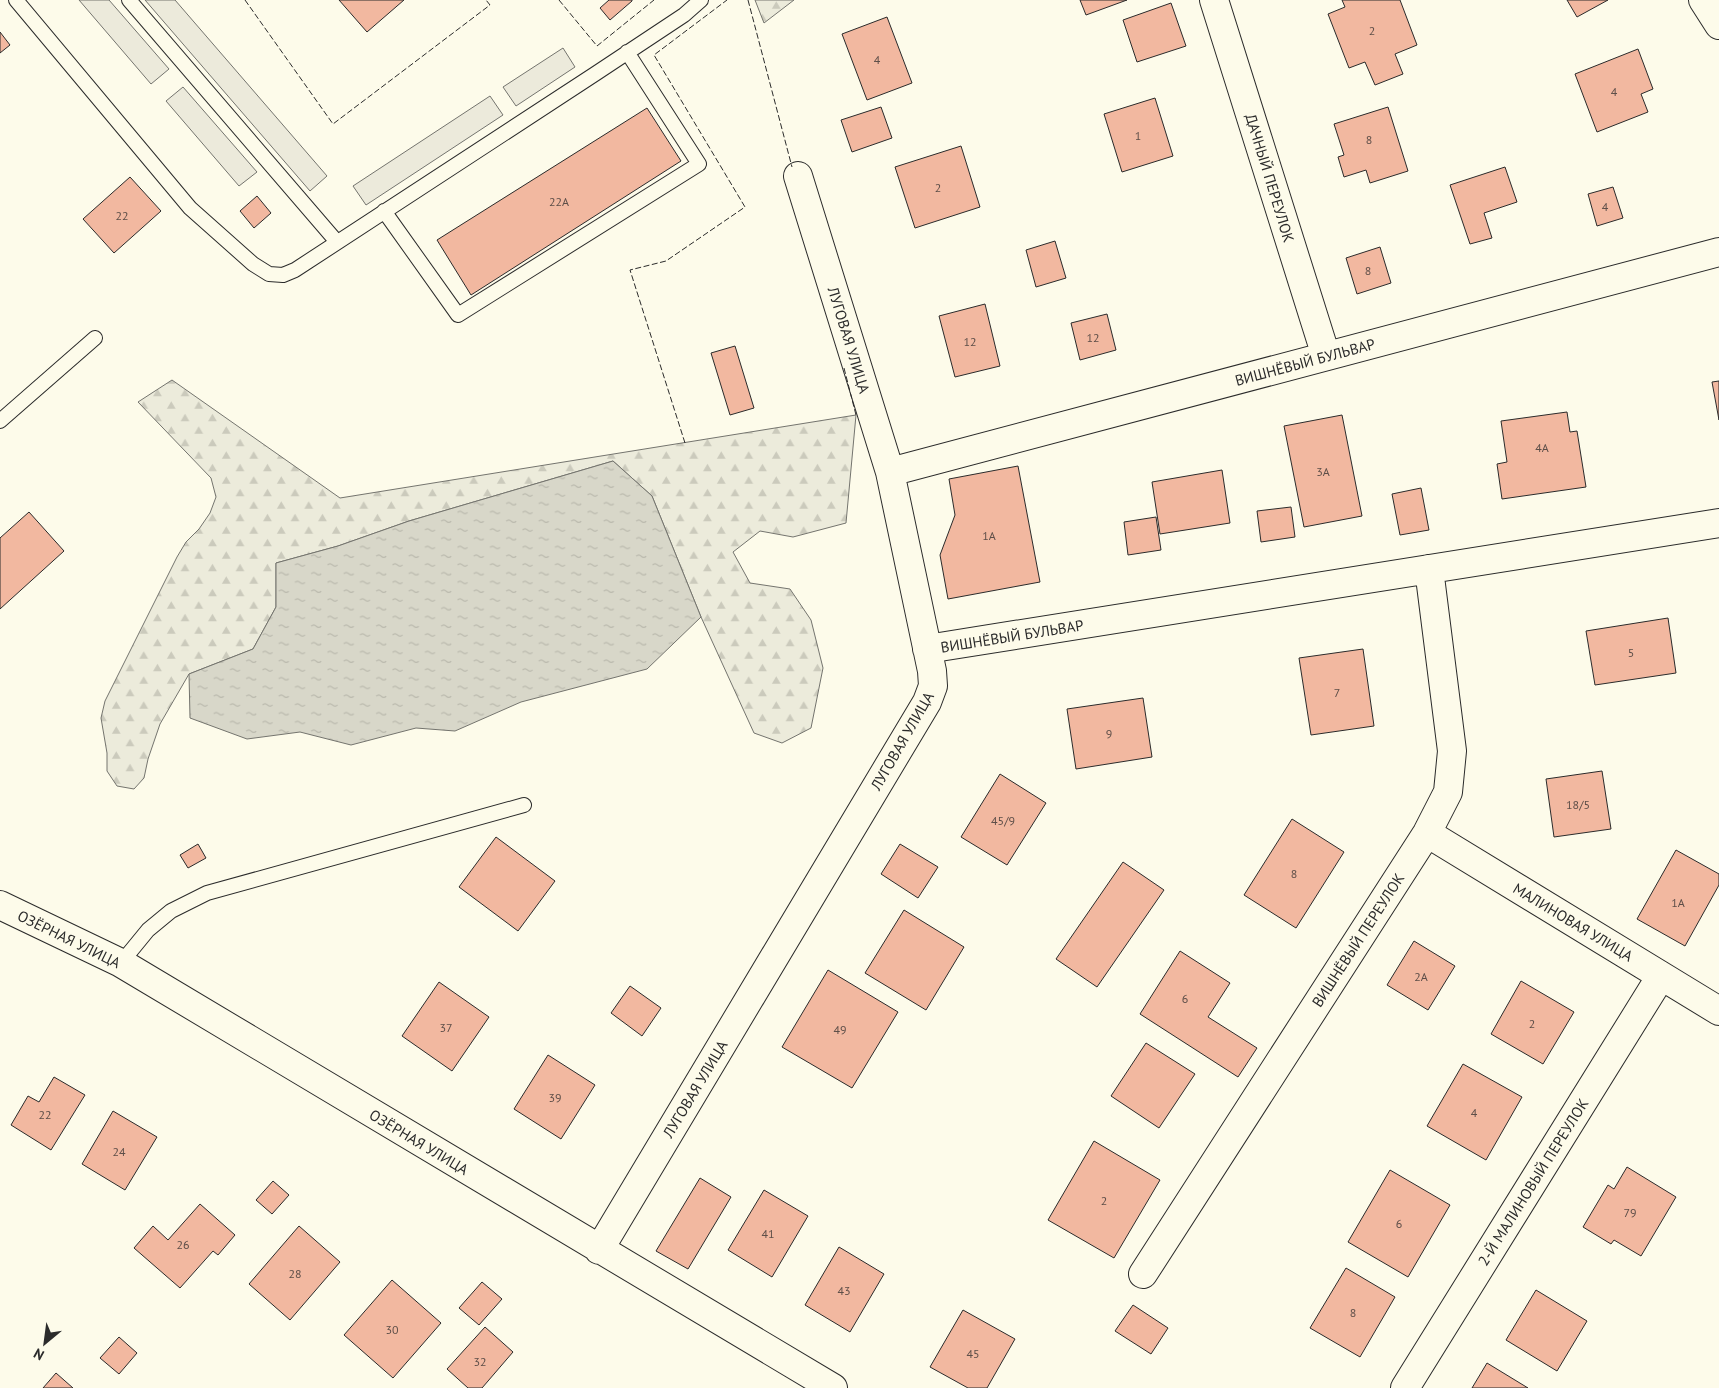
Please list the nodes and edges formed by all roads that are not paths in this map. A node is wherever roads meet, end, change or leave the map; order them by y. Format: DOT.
graph roads {
  1 [pos="16,0"];
  2 [pos="129,0"];
  3 [pos="701,0"];
  4 [pos="1214,0"];
  5 [pos="1703,0"];
  6 [pos="1719,25"];
  7 [pos="627,52"];
  8 [pos="798,176"];
  9 [pos="384,211"];
  10 [pos="337,242"];
  11 [pos="1719,252"];
  12 [pos="94,338"];
  13 [pos="1326,356"];
  14 [pos="0,421"];
  15 [pos="890,472"];
  16 [pos="1719,523"];
  17 [pos="1429,569"];
  18 [pos="927,649"];
  19 [pos="524,805"];
  20 [pos="1427,834"];
  21 [pos="0,905"];
  22 [pos="121,963"];
  23 [pos="1661,976"];
  24 [pos="1719,1011"];
  25 [pos="600,1250"];
  26 [pos="1143,1274"];
  27 [pos="833,1388"];
  28 [pos="1405,1388"];
  1 -- 10 [label="lane"];
  2 -- 10 [label="lane"];
  3 -- 7 [label="lane"];
  4 -- 13 [label="street, ДАЧНЫЙ ПЕРЕУЛОК"];
  5 -- 6 [label="street"];
  7 -- 9 [label="lane"];
  7 -- 9 [label="lane"];
  8 -- 15 [label="street, ЛУГОВАЯ УЛИЦА"];
  9 -- 10 [label="lane"];
  11 -- 13 [label="street, ВИШНЁВЫЙ БУЛЬВАР"];
  12 -- 14 [label="lane"];
  13 -- 15 [label="street, ВИШНЁВЫЙ БУЛЬВАР"];
  15 -- 18 [label="street, ЛУГОВАЯ УЛИЦА"];
  16 -- 17 [label="street, ВИШНЁВЫЙ БУЛЬВАР"];
  17 -- 18 [label="street, ВИШНЁВЫЙ БУЛЬВАР"];
  17 -- 20 [label="street, ВИШНЁВЫЙ ПЕРЕУЛОК"];
  18 -- 25 [label="street, ЛУГОВАЯ УЛИЦА"];
  19 -- 22 [label="lane"];
  20 -- 23 [label="street, МАЛИНОВАЯ УЛИЦА"];
  20 -- 26 [label="street, ВИШНЁВЫЙ ПЕРЕУЛОК"];
  21 -- 22 [label="street, ОЗЁРНАЯ УЛИЦА"];
  22 -- 25 [label="street, ОЗЁРНАЯ УЛИЦА"];
  23 -- 24 [label="street, МАЛИНОВАЯ УЛИЦА"];
  23 -- 28 [label="street, 2-Й МАЛИНОВЫЙ ПЕРЕУЛОК"];
  25 -- 27 [label="street, ОЗЁРНАЯ УЛИЦА"];
}
